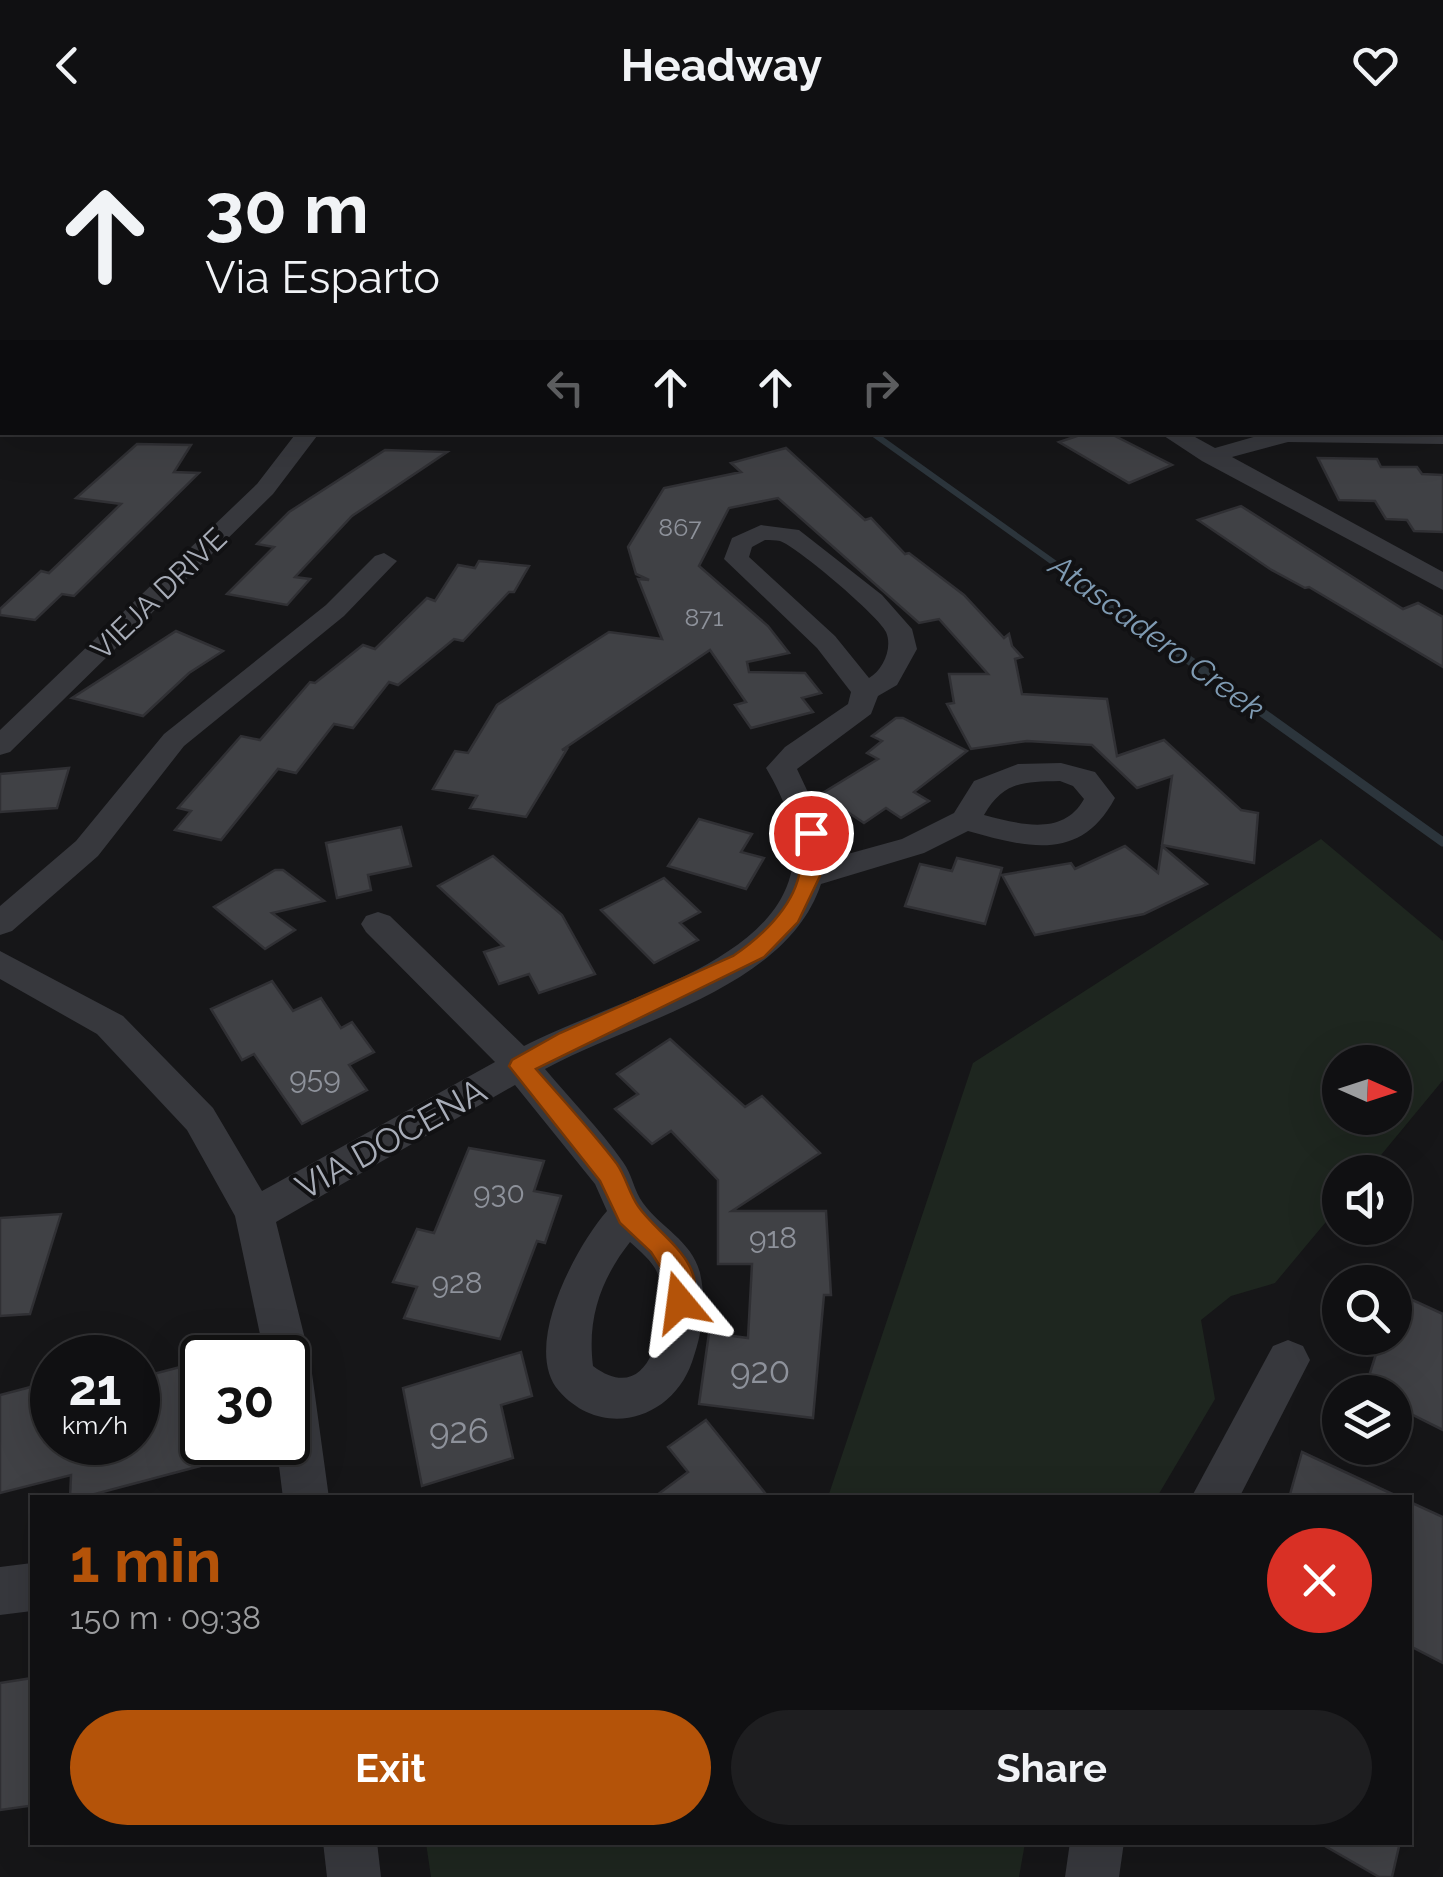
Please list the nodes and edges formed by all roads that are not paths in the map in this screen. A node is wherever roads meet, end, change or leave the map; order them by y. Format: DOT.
graph roads {
  1 [pos="307,435"];
  2 [pos="1173,435"];
  3 [pos="1443,436"];
  4 [pos="1210,456"];
  5 [pos="384,561"];
  6 [pos="1443,582"];
  7 [pos="865,692"];
  8 [pos="0,746"];
  9 [pos="966,820"];
  10 [pos="810,876"];
  11 [pos="0,923"];
  12 [pos="378,924"];
  13 [pos="0,963"];
  14 [pos="521,1066"];
  15 [pos="254,1214"];
  16 [pos="629,1215"];
  17 [pos="282,1335"];
  18 [pos="1288,1360"];
  19 [pos="302,1465"];
  20 [pos="306,1495"];
  21 [pos="1216,1495"];
  22 [pos="30,1587"];
  23 [pos="0,1591"];
  24 [pos="350,1845"];
  25 [pos="1097,1845"];
  26 [pos="354,1877"];
  27 [pos="1092,1877"];
  1 -- 8 [label="street, VIEJA DRIVE"];
  2 -- 4 [label="street"];
  3 -- 4 [label="street"];
  4 -- 6 [label="street"];
  5 -- 11 [label="street"];
  7 -- 7 [label="street"];
  7 -- 10 [label="street"];
  9 -- 10 [label="street"];
  10 -- 14 [label="street, VIA DOCENA"];
  12 -- 14 [label="street"];
  13 -- 15 [label="street"];
  14 -- 15 [label="street, VIA DOCENA"];
  14 -- 16 [label="street"];
  15 -- 17 [label="street"];
  18 -- 21 [label="street"];
  19 -- 20 [label="street"];
  22 -- 23 [label="street"];
  24 -- 26 [label="street"];
  25 -- 27 [label="street"];
}
